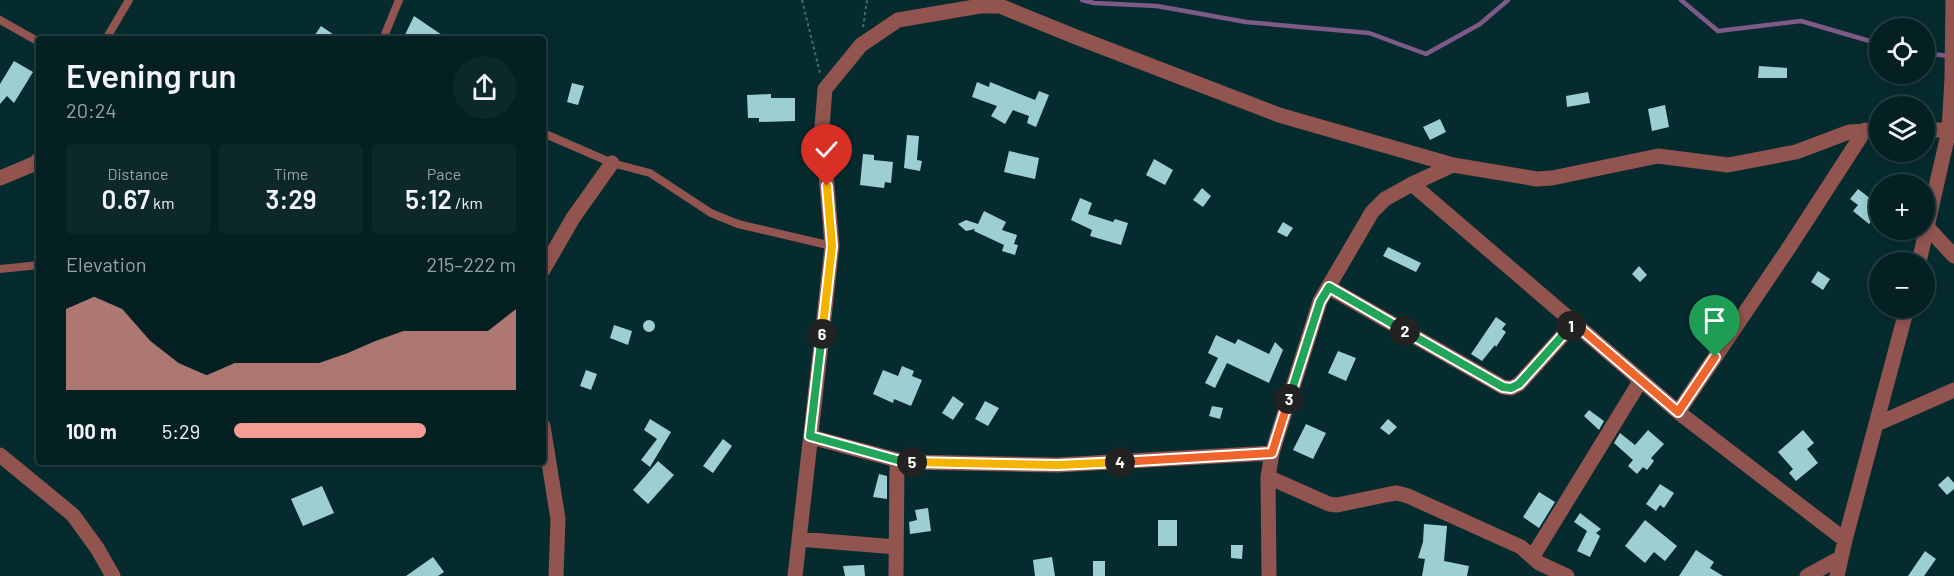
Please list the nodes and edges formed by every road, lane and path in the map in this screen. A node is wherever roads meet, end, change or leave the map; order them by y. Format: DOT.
graph roads {
  1 [pos="129,0"];
  2 [pos="802,0"];
  3 [pos="867,0"];
  4 [pos="1953,0"];
  5 [pos="396,2"];
  6 [pos="0,20"];
  7 [pos="108,36"];
  8 [pos="384,36"];
  9 [pos="1953,36"];
  10 [pos="36,40"];
  11 [pos="861,45"];
  12 [pos="825,89"];
  13 [pos="1935,130"];
  14 [pos="1951,130"];
  15 [pos="1869,131"];
  16 [pos="546,134"];
  17 [pos="1869,134"];
  18 [pos="36,163"];
  19 [pos="612,163"];
  20 [pos="1453,165"];
  21 [pos="0,178"];
  22 [pos="1412,184"];
  23 [pos="1935,198"];
  24 [pos="1935,236"];
  25 [pos="832,246"];
  26 [pos="1954,256"];
  27 [pos="36,265"];
  28 [pos="546,265"];
  29 [pos="0,269"];
  30 [pos="1329,287"];
  31 [pos="1904,318"];
  32 [pos="1574,323"];
  33 [pos="1641,380"];
  34 [pos="1954,390"];
  35 [pos="1678,412"];
  36 [pos="1877,424"];
  37 [pos="810,436"];
  38 [pos="546,445"];
  39 [pos="1272,453"];
  40 [pos="0,455"];
  41 [pos="897,460"];
  42 [pos="1268,477"];
  43 [pos="799,539"];
  44 [pos="1845,540"];
  45 [pos="896,547"];
  46 [pos="1533,556"];
  47 [pos="1840,558"];
  48 [pos="113,576"];
  49 [pos="556,576"];
  50 [pos="795,576"];
  51 [pos="896,576"];
  52 [pos="1269,576"];
  53 [pos="1567,576"];
  54 [pos="1807,576"];
  55 [pos="1837,576"];
  1 -- 7 [label="lane"];
  2 -- 12 [label="path"];
  3 -- 11 [label="path"];
  4 -- 9 [label="street"];
  5 -- 8 [label="lane"];
  6 -- 10 [label="lane"];
  9 -- 14 [label="street"];
  11 -- 12 [label="street"];
  11 -- 20 [label="street"];
  12 -- 25 [label="street"];
  13 -- 14 [label="street"];
  14 -- 23 [label="street"];
  15 -- 20 [label="street"];
  16 -- 19 [label="lane"];
  17 -- 35 [label="street"];
  18 -- 21 [label="street"];
  19 -- 25 [label="lane"];
  19 -- 28 [label="street"];
  20 -- 22 [label="street"];
  22 -- 30 [label="street"];
  22 -- 32 [label="street"];
  24 -- 26 [label="street"];
  25 -- 37 [label="street"];
  27 -- 29 [label="lane"];
  30 -- 32 [label="street"];
  30 -- 39 [label="street"];
  31 -- 36 [label="street"];
  32 -- 33 [label="street"];
  33 -- 35 [label="street"];
  33 -- 46 [label="street"];
  34 -- 36 [label="street"];
  35 -- 44 [label="street"];
  36 -- 44 [label="street"];
  37 -- 41 [label="street"];
  37 -- 43 [label="street"];
  38 -- 49 [label="street"];
  39 -- 41 [label="street"];
  39 -- 42 [label="street"];
  40 -- 48 [label="street"];
  41 -- 45 [label="street"];
  42 -- 46 [label="street"];
  42 -- 52 [label="street"];
  43 -- 45 [label="street"];
  43 -- 50 [label="street"];
  44 -- 47 [label="street"];
  45 -- 51 [label="street"];
  46 -- 53 [label="street"];
  47 -- 54 [label="street"];
  47 -- 55 [label="street"];
}
